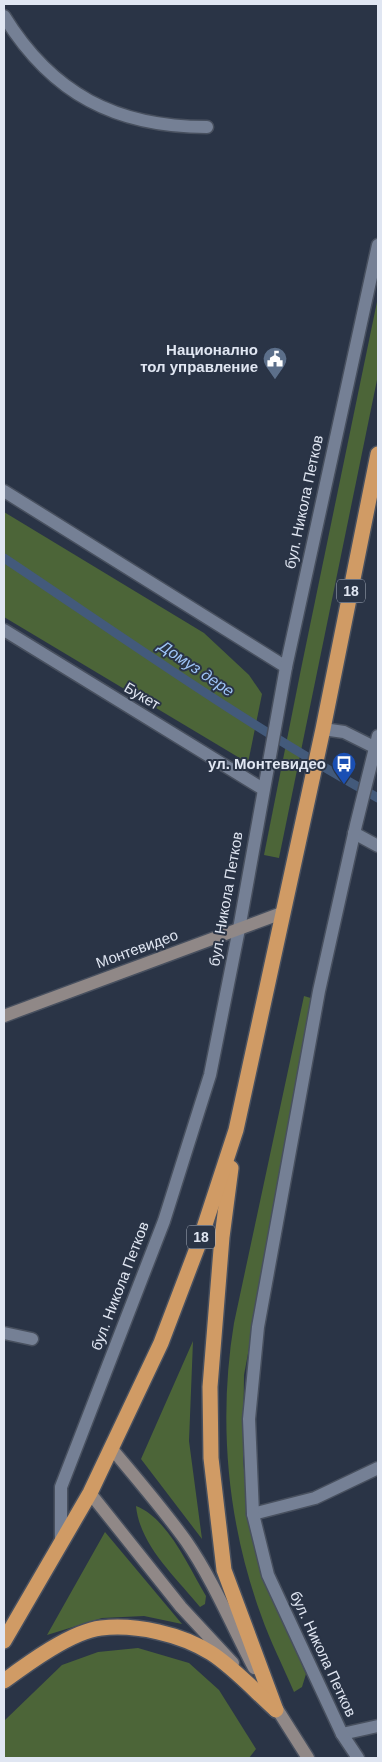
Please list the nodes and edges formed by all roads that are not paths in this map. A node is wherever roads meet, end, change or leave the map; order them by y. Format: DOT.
graph roads {
  1 [pos="4,16"];
  2 [pos="207,127"];
  3 [pos="378,245"];
  4 [pos="378,454"];
  5 [pos="4,491"];
  6 [pos="4,630"];
  7 [pos="286,667"];
  8 [pos="323,728"];
  9 [pos="376,747"];
  10 [pos="263,789"];
  11 [pos="355,829"];
  12 [pos="378,846"];
  13 [pos="282,913"];
  14 [pos="239,929"];
  15 [pos="4,1016"];
  16 [pos="236,1130"];
  17 [pos="4,1333"];
  18 [pos="32,1339"];
  19 [pos="112,1449"];
  20 [pos="378,1468"];
  21 [pos="90,1493"];
  22 [pos="253,1514"];
  23 [pos="61,1545"];
  24 [pos="4,1641"];
  25 [pos="4,1681"];
  26 [pos="276,1710"];
  27 [pos="378,1726"];
  28 [pos="342,1734"];
  29 [pos="308,1758"];
  30 [pos="358,1758"];
  1 -- 2 [label="street"];
  3 -- 7 [label="street, бул. Никола Петков"];
  4 -- 8 [label="highway, 18"];
  5 -- 7 [label="street"];
  6 -- 10 [label="street, Букет"];
  7 -- 10 [label="street, бул. Никола Петков"];
  8 -- 9 [label="street"];
  8 -- 13 [label="highway, 18"];
  9 -- 11 [label="street, бул. Никола Петков"];
  10 -- 14 [label="street, бул. Никола Петков"];
  11 -- 12 [label="street"];
  11 -- 22 [label="street, бул. Никола Петков"];
  13 -- 14 [label="street, Монтевидео"];
  13 -- 16 [label="highway, 18"];
  14 -- 15 [label="street, Монтевидео"];
  14 -- 23 [label="street, бул. Никола Петков"];
  16 -- 19 [label="highway, 18"];
  16 -- 26 [label="highway"];
  17 -- 18 [label="street"];
  19 -- 21 [label="highway, 18"];
  19 -- 26 [label="street"];
  20 -- 22 [label="street"];
  21 -- 23 [label="highway, 18"];
  21 -- 26 [label="street"];
  22 -- 28 [label="street, бул. Никола Петков"];
  23 -- 24 [label="highway, 18"];
  25 -- 26 [label="highway"];
  26 -- 29 [label="street"];
  27 -- 28 [label="street"];
  28 -- 30 [label="street, бул. Никола Петков"];
}
